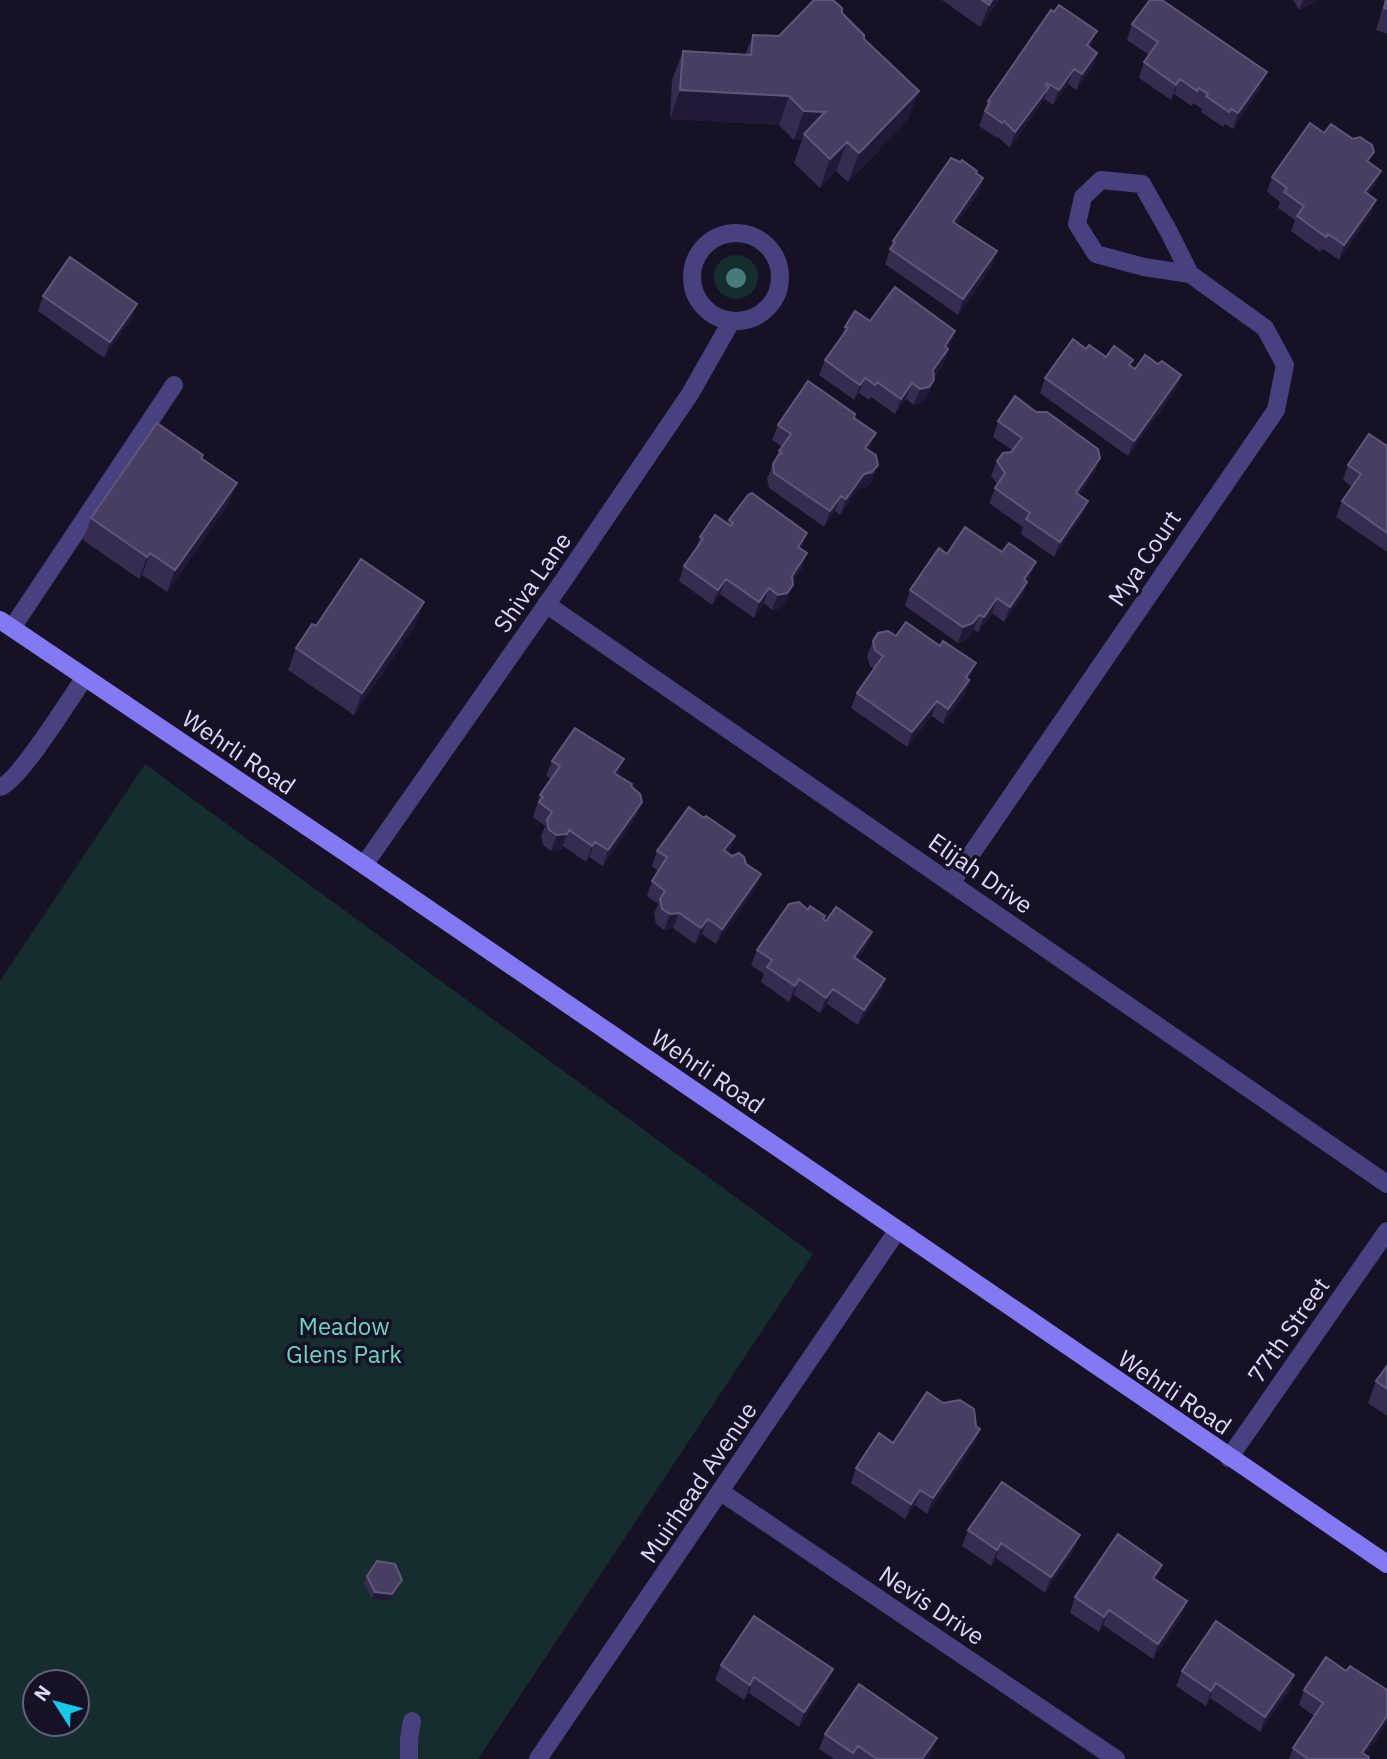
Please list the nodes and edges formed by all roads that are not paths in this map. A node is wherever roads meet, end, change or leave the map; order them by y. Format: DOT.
graph roads {
  1 [pos="1190,274"];
  2 [pos="731,321"];
  3 [pos="174,385"];
  4 [pos="546,604"];
  5 [pos="6,624"];
  6 [pos="85,677"];
  7 [pos="0,787"];
  8 [pos="364,865"];
  9 [pos="952,882"];
  10 [pos="1387,1184"];
  11 [pos="897,1231"];
  12 [pos="1387,1231"];
  13 [pos="1229,1458"];
  14 [pos="721,1492"];
  15 [pos="1387,1564"];
  16 [pos="412,1721"];
  17 [pos="410,1759"];
  18 [pos="538,1759"];
  19 [pos="1116,1759"];
  1 -- 1 [label="street, Mya Court"];
  1 -- 9 [label="street, Mya Court"];
  2 -- 2 [label="street"];
  2 -- 4 [label="street, Shiva Lane"];
  3 -- 5 [label="street"];
  4 -- 8 [label="street, Shiva Lane"];
  4 -- 9 [label="street, Elijah Drive"];
  5 -- 6 [label="street, Wehrli Road"];
  6 -- 7 [label="street"];
  6 -- 8 [label="street, Wehrli Road"];
  8 -- 11 [label="street, Wehrli Road"];
  9 -- 10 [label="street, Elijah Drive"];
  11 -- 13 [label="street, Wehrli Road"];
  11 -- 14 [label="street, Muirhead Avenue"];
  12 -- 13 [label="street, 77th Street"];
  13 -- 15 [label="street, Wehrli Road"];
  14 -- 18 [label="street, Muirhead Avenue"];
  14 -- 19 [label="street, Nevis Drive"];
  16 -- 17 [label="street"];
}
